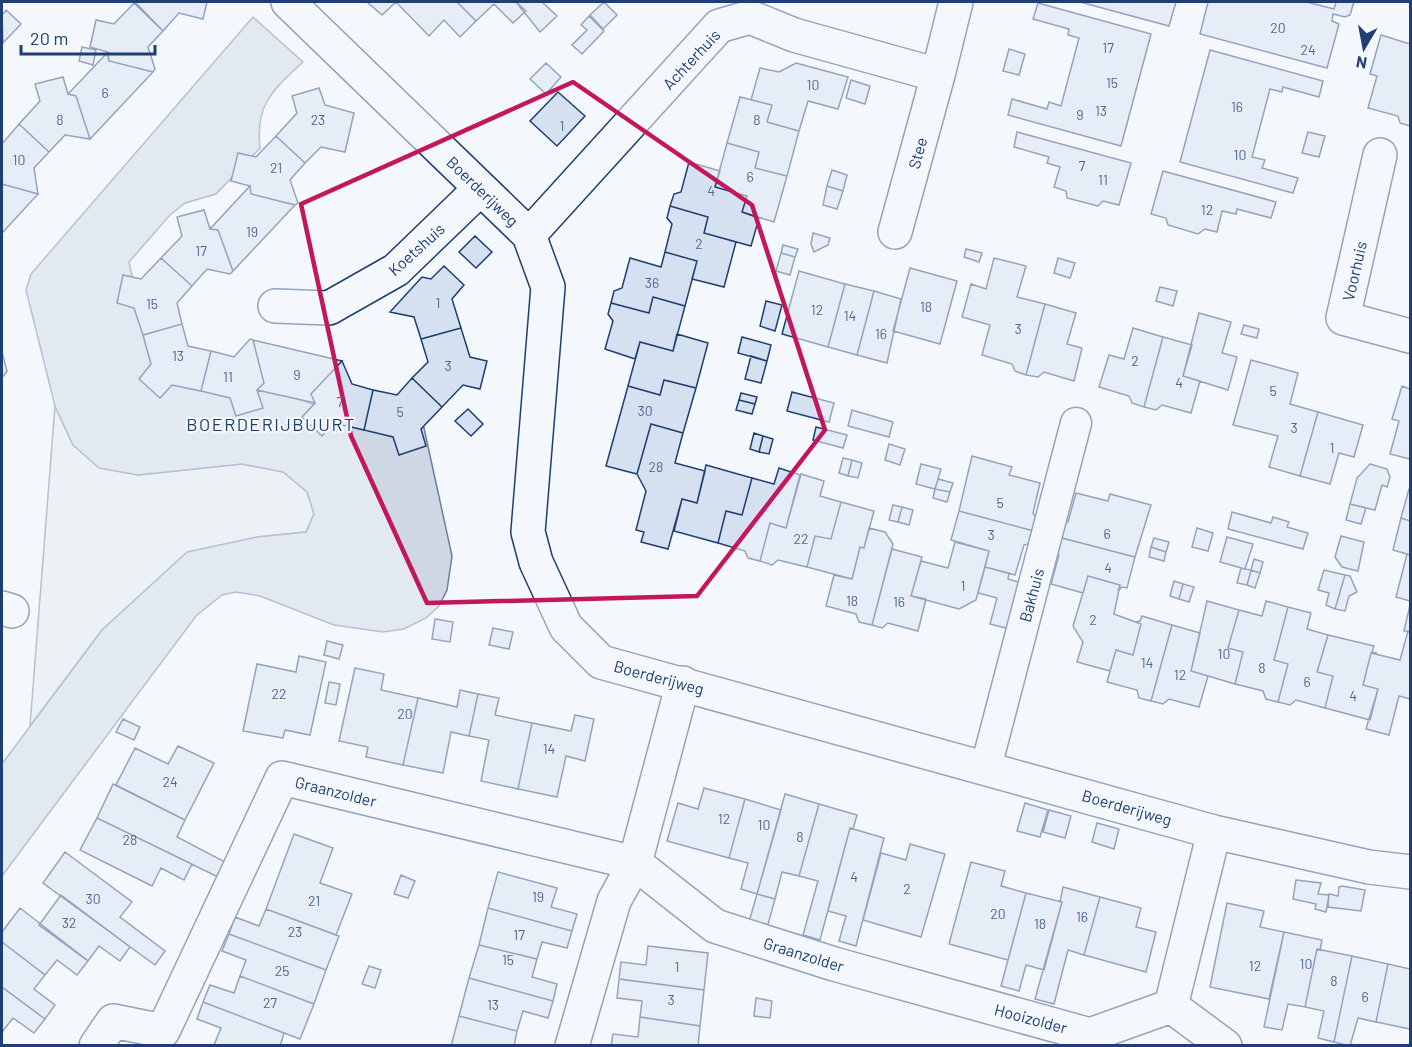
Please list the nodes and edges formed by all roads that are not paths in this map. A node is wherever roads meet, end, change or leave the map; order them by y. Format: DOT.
graph roads {
  1 [pos="288,2"];
  2 [pos="956,2"];
  3 [pos="938,75"];
  4 [pos="1380,155"];
  5 [pos="480,189"];
  6 [pos="896,232"];
  7 [pos="530,236"];
  8 [pos="275,306"];
  9 [pos="1410,336"];
  10 [pos="1076,423"];
  11 [pos="683,683"];
  12 [pos="986,767"];
  13 [pos="1214,832"];
  14 [pos="635,863"];
  15 [pos="1410,872"];
  16 [pos="923,988"];
  17 [pos="1171,1006"];
  18 [pos="96,1046"];
  19 [pos="572,1046"];
  20 [pos="1225,1046"];
  1 -- 5 [label="street, Boerderijweg"];
  2 -- 3 [label="street"];
  3 -- 6 [label="street, Stee"];
  3 -- 7 [label="street, Achterhuis"];
  4 -- 9 [label="street, Voorhuis"];
  5 -- 7 [label="street, Boerderijweg"];
  5 -- 8 [label="street, Koetshuis"];
  7 -- 11 [label="street, Boerderijweg"];
  10 -- 12 [label="street, Bakhuis"];
  11 -- 12 [label="street, Boerderijweg"];
  11 -- 14 [label="street"];
  12 -- 13 [label="street, Boerderijweg"];
  13 -- 15 [label="street, Boerderijweg"];
  13 -- 17 [label="street"];
  14 -- 16 [label="street, Graanzolder"];
  14 -- 18 [label="street, Graanzolder"];
  14 -- 19 [label="street"];
  16 -- 17 [label="street, Hooizolder"];
  17 -- 20 [label="street"];
}
